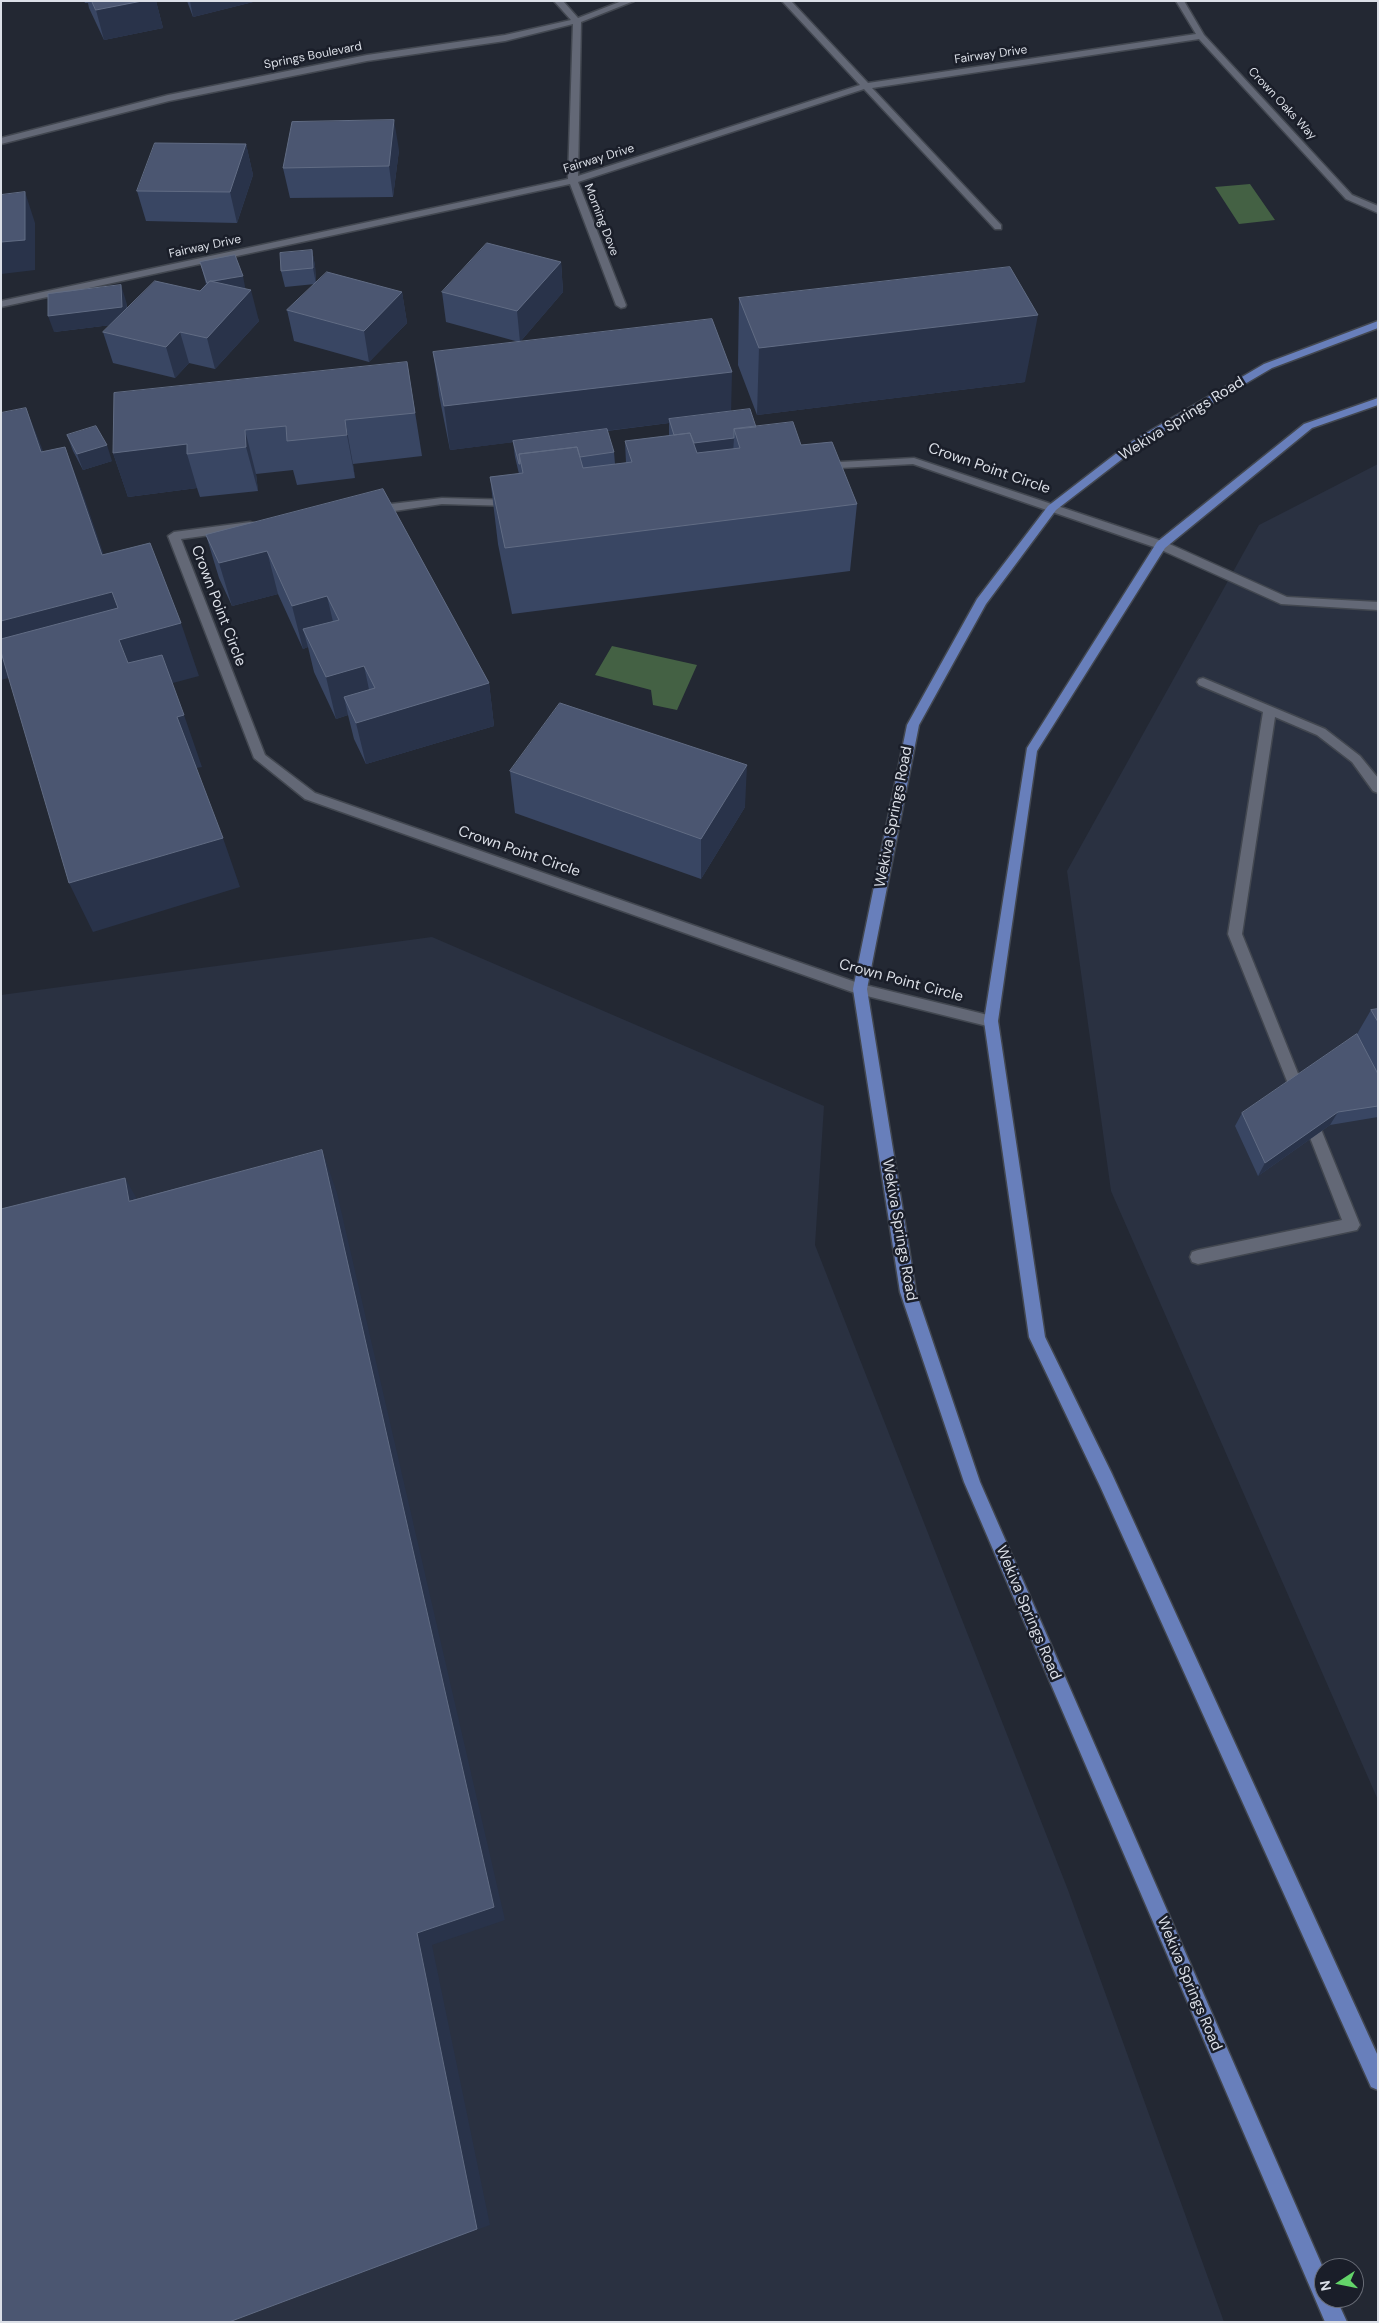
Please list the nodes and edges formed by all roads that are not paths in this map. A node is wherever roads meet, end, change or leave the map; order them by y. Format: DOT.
graph roads {
  1 [pos="558,1"];
  2 [pos="630,1"];
  3 [pos="786,1"];
  4 [pos="1180,1"];
  5 [pos="577,21"];
  6 [pos="1201,36"];
  7 [pos="865,86"];
  8 [pos="1,141"];
  9 [pos="573,181"];
  10 [pos="1378,210"];
  11 [pos="998,228"];
  12 [pos="1,304"];
  13 [pos="621,305"];
  14 [pos="1378,324"];
  15 [pos="1378,401"];
  16 [pos="810,468"];
  17 [pos="529,502"];
  18 [pos="1052,508"];
  19 [pos="366,511"];
  20 [pos="260,525"];
  21 [pos="1161,545"];
  22 [pos="1378,606"];
  23 [pos="1203,682"];
  24 [pos="1270,710"];
  25 [pos="1378,788"];
  26 [pos="860,989"];
  27 [pos="991,1020"];
  28 [pos="1198,1257"];
  29 [pos="1378,2080"];
  30 [pos="1314,2271"];
  31 [pos="1330,2308"];
  32 [pos="1336,2322"];
  1 -- 5 [label="street"];
  2 -- 5 [label="street, Springs Boulevard"];
  3 -- 7 [label="street"];
  4 -- 6 [label="street, Crown Oaks Way"];
  5 -- 8 [label="street, Springs Boulevard"];
  5 -- 9 [label="street, Morning Dove"];
  6 -- 7 [label="street, Fairway Drive"];
  6 -- 10 [label="street, Crown Oaks Way"];
  7 -- 9 [label="street, Fairway Drive"];
  7 -- 11 [label="street"];
  9 -- 12 [label="street, Fairway Drive"];
  9 -- 13 [label="street, Morning Dove"];
  14 -- 18 [label="main road, Wekiva Springs Road"];
  15 -- 21 [label="main road"];
  16 -- 18 [label="street, Crown Point Circle"];
  17 -- 19 [label="street"];
  18 -- 21 [label="street, Crown Point Circle"];
  18 -- 26 [label="main road, Wekiva Springs Road"];
  20 -- 26 [label="street, Crown Point Circle"];
  21 -- 22 [label="street, Crown Point Circle"];
  21 -- 27 [label="main road"];
  23 -- 24 [label="street"];
  24 -- 25 [label="street"];
  24 -- 28 [label="street"];
  26 -- 27 [label="street, Crown Point Circle"];
  26 -- 30 [label="main road, Wekiva Springs Road"];
  27 -- 29 [label="main road"];
  31 -- 32 [label="main road, Wekiva Springs Road"];
}
